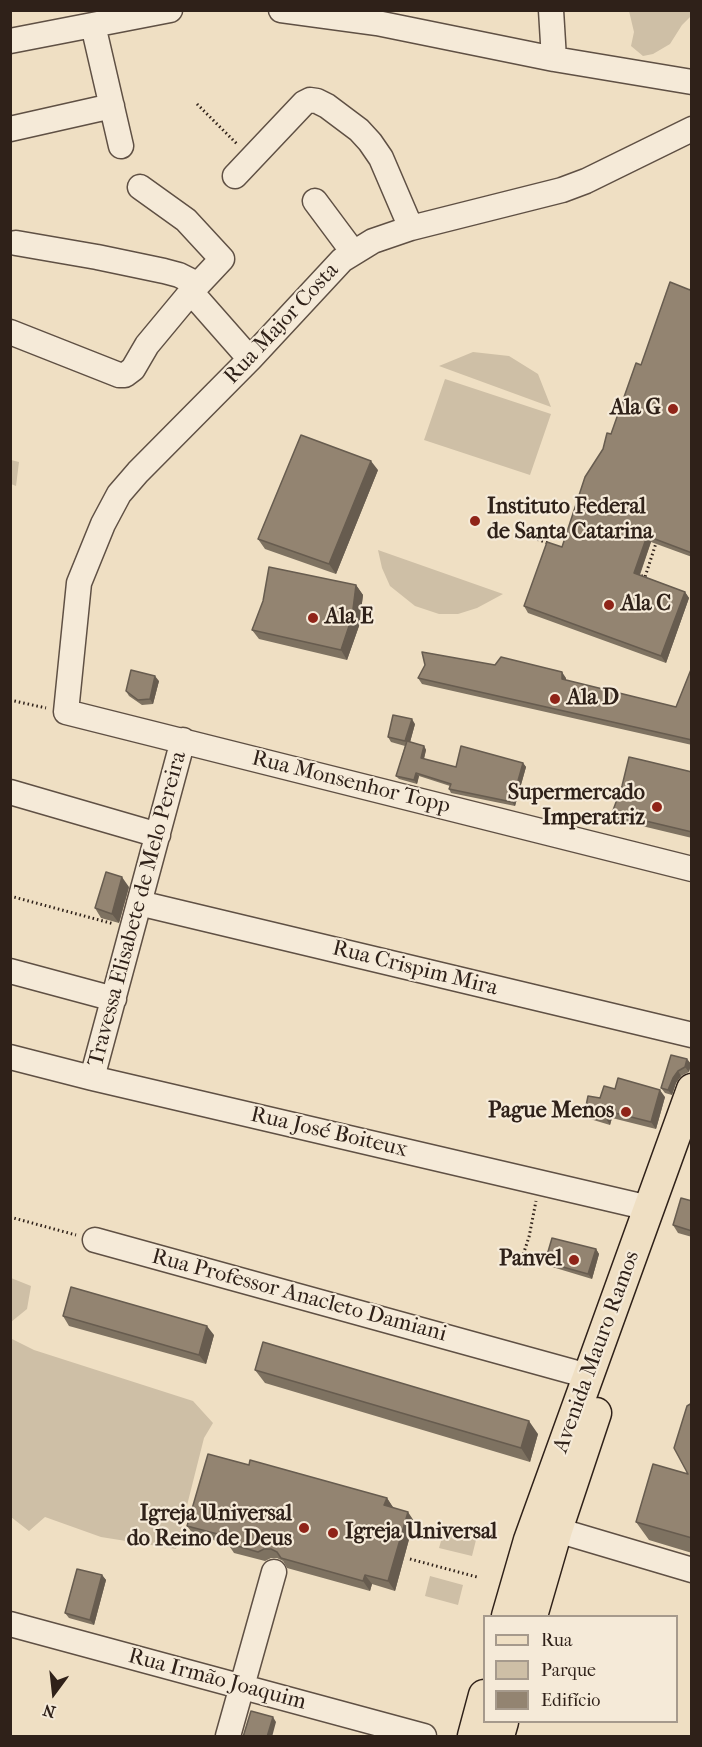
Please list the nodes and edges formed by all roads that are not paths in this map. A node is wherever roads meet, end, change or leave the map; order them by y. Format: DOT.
graph roads {
  1 [pos="170,10"];
  2 [pos="281,10"];
  3 [pos="551,10"];
  4 [pos="93,25"];
  5 [pos="10,41"];
  6 [pos="554,59"];
  7 [pos="692,82"];
  8 [pos="112,106"];
  9 [pos="10,129"];
  10 [pos="692,129"];
  11 [pos="121,146"];
  12 [pos="235,176"];
  13 [pos="140,187"];
  14 [pos="315,201"];
  15 [pos="411,228"];
  16 [pos="16,243"];
  17 [pos="353,252"];
  18 [pos="194,289"];
  19 [pos="10,332"];
  20 [pos="250,359"];
  21 [pos="66,712"];
  22 [pos="183,740"];
  23 [pos="10,792"];
  24 [pos="158,835"];
  25 [pos="692,869"];
  26 [pos="140,903"];
  27 [pos="10,971"];
  28 [pos="114,999"];
  29 [pos="692,1035"];
  30 [pos="10,1057"];
  31 [pos="92,1078"];
  32 [pos="692,1089"];
  33 [pos="692,1145"];
  34 [pos="649,1208"];
  35 [pos="95,1240"];
  36 [pos="588,1376"];
  37 [pos="546,1526"];
  38 [pos="692,1570"];
  39 [pos="274,1572"];
  40 [pos="508,1615"];
  41 [pos="532,1615"];
  42 [pos="10,1624"];
  43 [pos="243,1687"];
  44 [pos="483,1699"];
  45 [pos="228,1737"];
  46 [pos="424,1737"];
  47 [pos="473,1737"];
  1 -- 4 [label="street"];
  2 -- 6 [label="street"];
  3 -- 6 [label="street"];
  4 -- 5 [label="street"];
  4 -- 8 [label="street"];
  6 -- 7 [label="street"];
  8 -- 9 [label="street"];
  8 -- 11 [label="street"];
  10 -- 15 [label="street, Rua Major Costa"];
  12 -- 15 [label="street"];
  13 -- 18 [label="street"];
  14 -- 17 [label="street"];
  15 -- 17 [label="street, Rua Major Costa"];
  16 -- 18 [label="street"];
  17 -- 20 [label="street, Rua Major Costa"];
  18 -- 19 [label="street"];
  18 -- 20 [label="street"];
  20 -- 21 [label="street, Rua Major Costa"];
  21 -- 22 [label="street, Rua Monsenhor Topp"];
  22 -- 24 [label="street, Travessa Elisabete de Melo Pereira"];
  22 -- 25 [label="street, Rua Monsenhor Topp"];
  23 -- 24 [label="street"];
  24 -- 26 [label="street, Travessa Elisabete de Melo Pereira"];
  26 -- 28 [label="street, Travessa Elisabete de Melo Pereira"];
  26 -- 29 [label="street, Rua Crispim Mira"];
  27 -- 28 [label="street"];
  28 -- 31 [label="street, Travessa Elisabete de Melo Pereira"];
  30 -- 31 [label="street, Rua José Boiteux"];
  31 -- 34 [label="street, Rua José Boiteux"];
  32 -- 34 [label="main road, Avenida Mauro Ramos"];
  33 -- 37 [label="main road, Avenida Mauro Ramos"];
  34 -- 36 [label="main road, Avenida Mauro Ramos"];
  35 -- 36 [label="street, Rua Professor Anacleto Damiani"];
  36 -- 37 [label="main road, Avenida Mauro Ramos"];
  37 -- 38 [label="street"];
  37 -- 40 [label="main road, Avenida Mauro Ramos"];
  37 -- 41 [label="main road, Avenida Mauro Ramos"];
  39 -- 43 [label="street"];
  42 -- 43 [label="street, Rua Irmão Joaquim"];
  43 -- 45 [label="street"];
  43 -- 46 [label="street, Rua Irmão Joaquim"];
  44 -- 47 [label="main road"];
}
